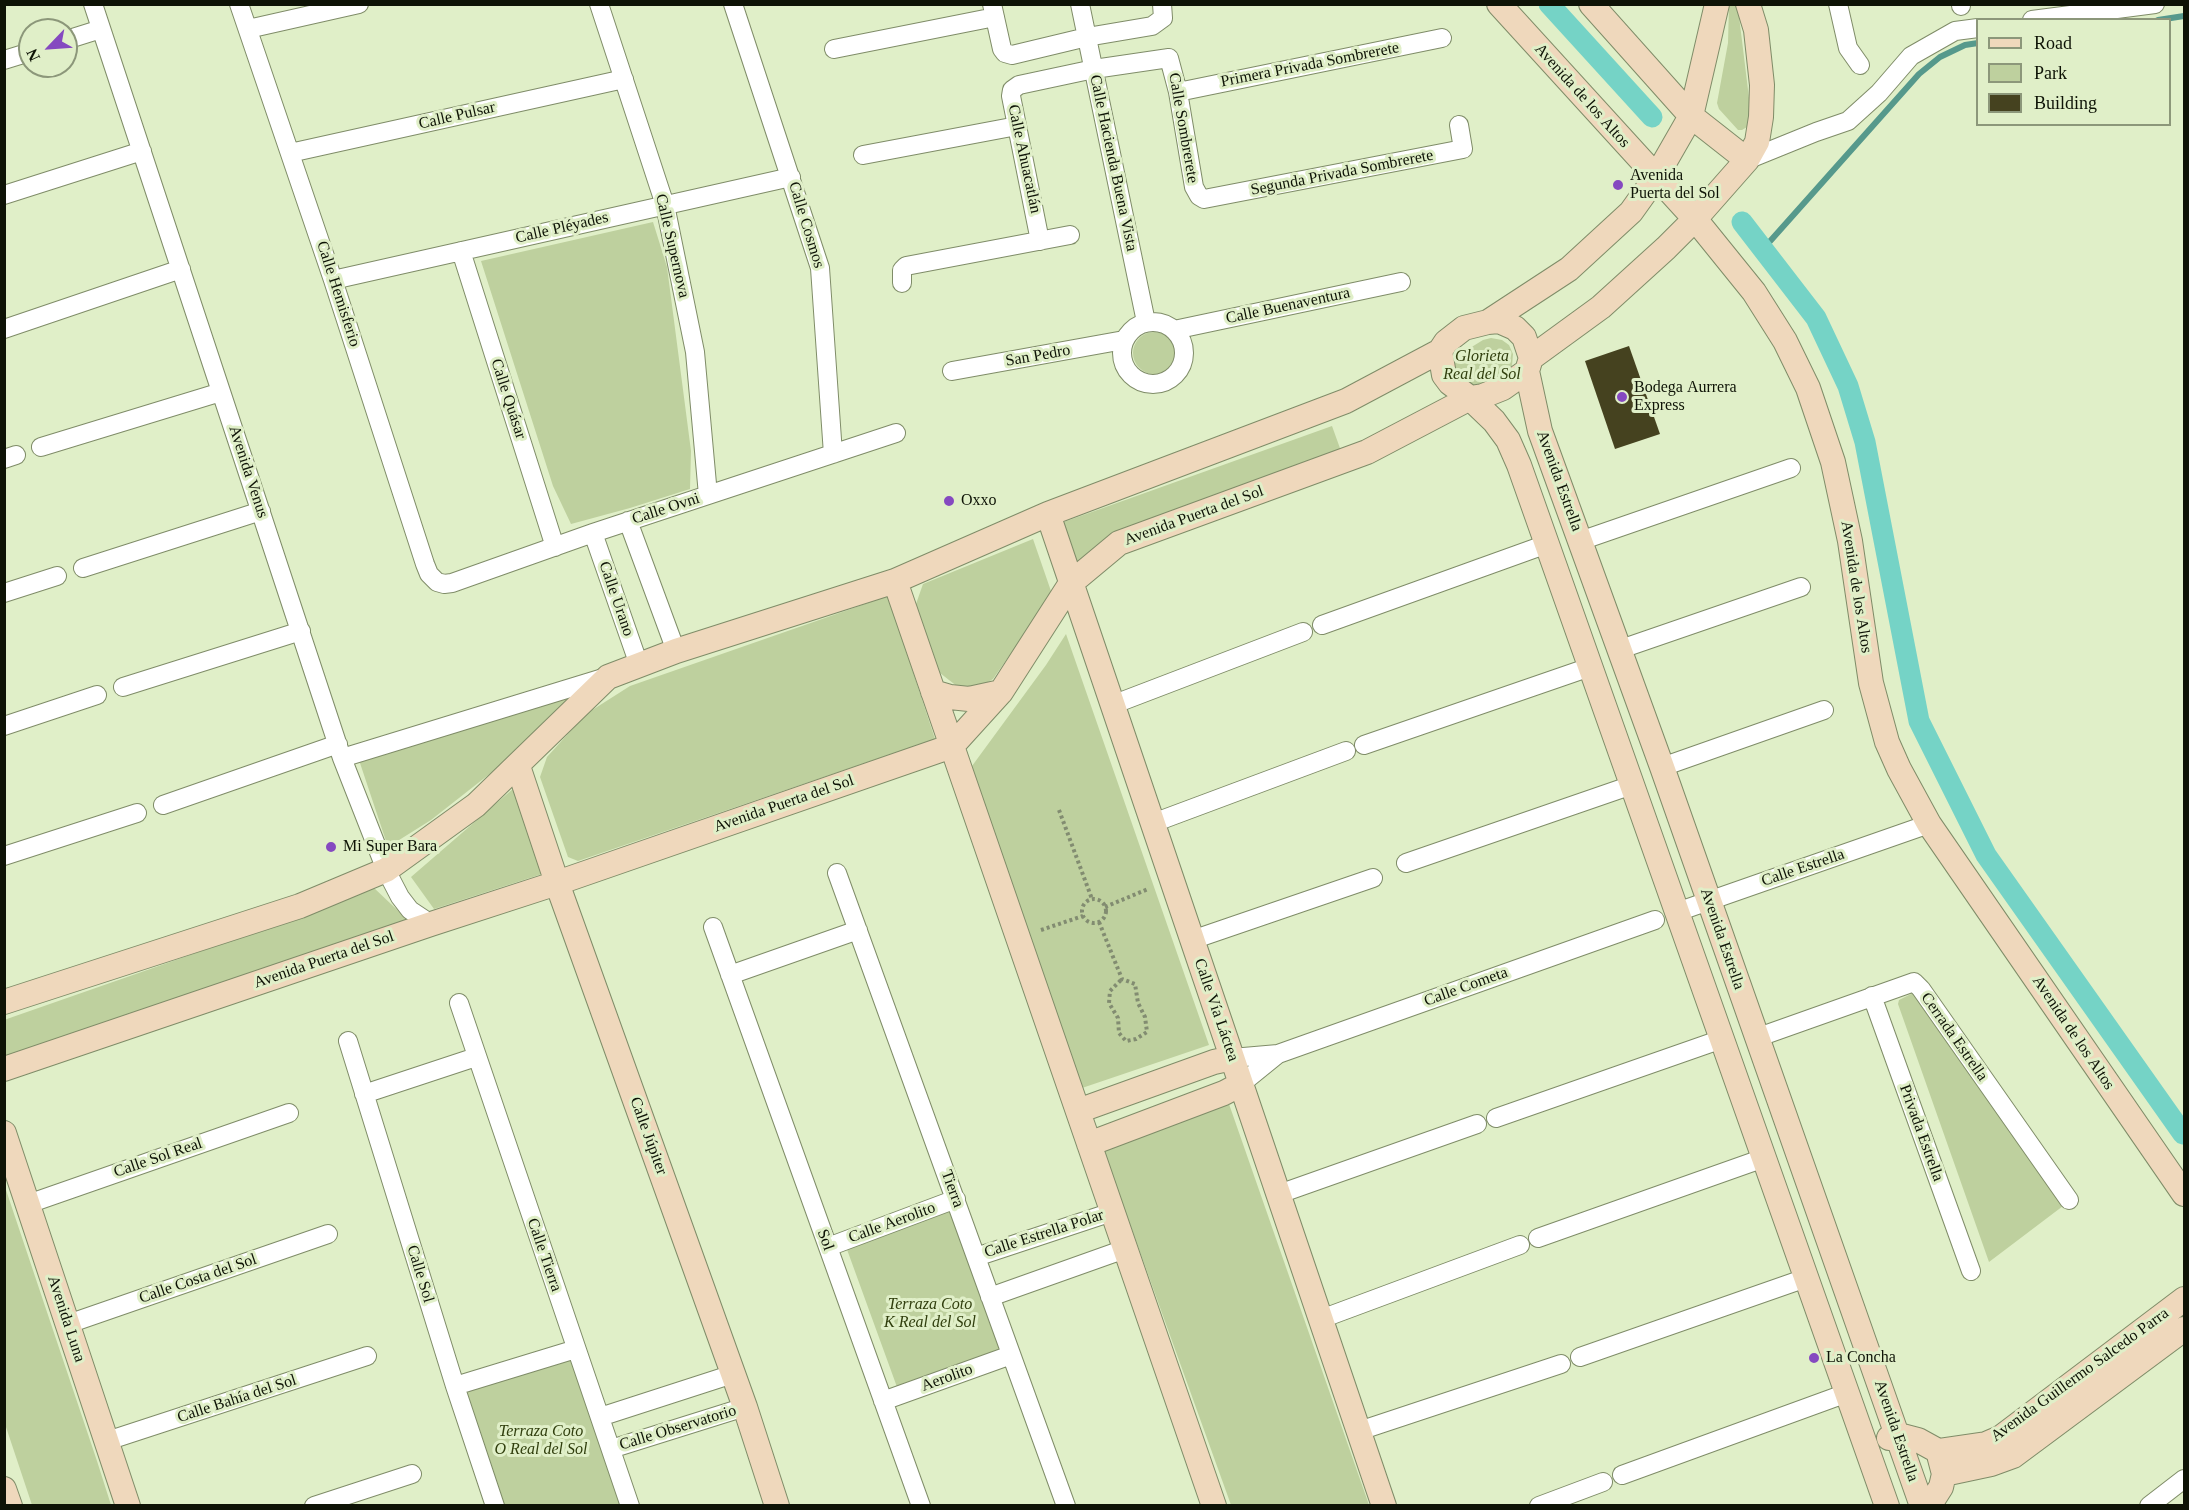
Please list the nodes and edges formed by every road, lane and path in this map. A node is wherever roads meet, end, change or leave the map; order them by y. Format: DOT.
graph roads {
  1 [pos="93,4"];
  2 [pos="240,4"];
  3 [pos="359,4"];
  4 [pos="599,4"];
  5 [pos="733,4"];
  6 [pos="1080,4"];
  7 [pos="1162,4"];
  8 [pos="1499,4"];
  9 [pos="1591,4"];
  10 [pos="1717,4"];
  11 [pos="1748,4"];
  12 [pos="1838,4"];
  13 [pos="2155,4"];
  14 [pos="994,11"];
  15 [pos="2047,18"];
  16 [pos="1976,28"];
  17 [pos="101,29"];
  18 [pos="248,29"];
  19 [pos="78,36"];
  20 [pos="1087,37"];
  21 [pos="1442,38"];
  22 [pos="834,49"];
  23 [pos="1860,65"];
  24 [pos="1094,69"];
  25 [pos="624,79"];
  26 [pos="1178,92"];
  27 [pos="1691,116"];
  28 [pos="1459,125"];
  29 [pos="1017,126"];
  30 [pos="142,151"];
  31 [pos="290,153"];
  32 [pos="863,155"];
  33 [pos="1747,160"];
  34 [pos="791,177"];
  35 [pos="1656,177"];
  36 [pos="4,195"];
  37 [pos="1199,196"];
  38 [pos="665,205"];
  39 [pos="1695,219"];
  40 [pos="1070,235"];
  41 [pos="1040,241"];
  42 [pos="461,251"];
  43 [pos="181,269"];
  44 [pos="333,280"];
  45 [pos="1401,282"];
  46 [pos="902,283"];
  47 [pos="1146,322"];
  48 [pos="1488,322"];
  49 [pos="4,329"];
  50 [pos="1174,330"];
  51 [pos="1124,340"];
  52 [pos="1440,351"];
  53 [pos="1529,364"];
  54 [pos="952,371"];
  55 [pos="221,392"];
  56 [pos="1470,398"];
  57 [pos="896,433"];
  58 [pos="41,447"];
  59 [pos="833,454"];
  60 [pos="1791,468"];
  61 [pos="708,495"];
  62 [pos="261,511"];
  63 [pos="1048,514"];
  64 [pos="628,521"];
  65 [pos="593,533"];
  66 [pos="1580,541"];
  67 [pos="1547,544"];
  68 [pos="555,547"];
  69 [pos="82,568"];
  70 [pos="57,576"];
  71 [pos="895,581"];
  72 [pos="436,582"];
  73 [pos="1071,583"];
  74 [pos="1801,587"];
  75 [pos="4,593"];
  76 [pos="1322,625"];
  77 [pos="301,631"];
  78 [pos="1303,632"];
  79 [pos="1618,650"];
  80 [pos="676,651"];
  81 [pos="639,665"];
  82 [pos="1590,667"];
  83 [pos="608,677"];
  84 [pos="123,687"];
  85 [pos="933,692"];
  86 [pos="1001,692"];
  87 [pos="97,695"];
  88 [pos="1112,705"];
  89 [pos="1824,710"];
  90 [pos="4,726"];
  91 [pos="1364,745"];
  92 [pos="952,746"];
  93 [pos="340,751"];
  94 [pos="1346,751"];
  95 [pos="518,766"];
  96 [pos="1662,767"];
  97 [pos="1632,785"];
  98 [pos="163,805"];
  99 [pos="1059,810"];
  100 [pos="137,813"];
  101 [pos="1153,823"];
  102 [pos="1929,824"];
  103 [pos="4,856"];
  104 [pos="1406,863"];
  105 [pos="386,870"];
  106 [pos="837,873"];
  107 [pos="1373,878"];
  108 [pos="557,883"];
  109 [pos="1148,890"];
  110 [pos="1092,899"];
  111 [pos="1709,901"];
  112 [pos="1105,907"];
  113 [pos="1083,916"];
  114 [pos="1666,916"];
  115 [pos="1099,922"];
  116 [pos="431,924"];
  117 [pos="713,927"];
  118 [pos="858,930"];
  119 [pos="1041,930"];
  120 [pos="1192,940"];
  121 [pos="730,975"];
  122 [pos="1122,979"];
  123 [pos="1872,996"];
  124 [pos="4,1002"];
  125 [pos="459,1003"];
  126 [pos="1756,1038"];
  127 [pos="1722,1039"];
  128 [pos="348,1041"];
  129 [pos="1278,1054"];
  130 [pos="476,1057"];
  131 [pos="1232,1058"];
  132 [pos="4,1069"];
  133 [pos="1241,1084"];
  134 [pos="364,1094"];
  135 [pos="1078,1111"];
  136 [pos="289,1113"];
  137 [pos="1496,1118"];
  138 [pos="1477,1124"];
  139 [pos="6,1144"];
  140 [pos="1089,1144"];
  141 [pos="1764,1158"];
  142 [pos="1279,1194"];
  143 [pos="2184,1194"];
  144 [pos="956,1199"];
  145 [pos="2069,1200"];
  146 [pos="28,1204"];
  147 [pos="1112,1212"];
  148 [pos="328,1234"];
  149 [pos="1538,1238"];
  150 [pos="1520,1245"];
  151 [pos="828,1247"];
  152 [pos="1125,1249"];
  153 [pos="976,1257"];
  154 [pos="1971,1271"];
  155 [pos="1806,1278"];
  156 [pos="990,1297"];
  157 [pos="2184,1299"];
  158 [pos="1321,1318"];
  159 [pos="68,1324"];
  160 [pos="2184,1329"];
  161 [pos="576,1349"];
  162 [pos="1011,1355"];
  163 [pos="367,1356"];
  164 [pos="1580,1357"];
  165 [pos="1561,1364"];
  166 [pos="2114,1367"];
  167 [pos="733,1374"];
  168 [pos="455,1386"];
  169 [pos="1847,1393"];
  170 [pos="883,1401"];
  171 [pos="745,1407"];
  172 [pos="600,1417"];
  173 [pos="1359,1431"];
  174 [pos="1899,1436"];
  175 [pos="107,1441"];
  176 [pos="1866,1445"];
  177 [pos="611,1449"];
  178 [pos="1941,1463"];
  179 [pos="412,1474"];
  180 [pos="1622,1475"];
  181 [pos="2184,1479"];
  182 [pos="1603,1482"];
  183 [pos="4,1489"];
  184 [pos="10,1506"];
  185 [pos="128,1506"];
  186 [pos="314,1506"];
  187 [pos="495,1506"];
  188 [pos="630,1506"];
  189 [pos="777,1506"];
  190 [pos="921,1506"];
  191 [pos="1066,1506"];
  192 [pos="1214,1506"];
  193 [pos="1384,1506"];
  194 [pos="1539,1506"];
  195 [pos="1887,1506"];
  196 [pos="1922,1506"];
  197 [pos="1929,1506"];
  198 [pos="2149,1506"];
  1 -- 17 [label="street, Avenida Venus"];
  2 -- 18 [label="street, Calle Hemisferio"];
  3 -- 18 [label="street"];
  4 -- 25 [label="street, Calle Supernova"];
  5 -- 34 [label="street, Calle Cosmos"];
  6 -- 20 [label="street, Calle Hacienda Buena Vista"];
  7 -- 20 [label="street"];
  8 -- 35 [label="street, Avenida de los Altos"];
  9 -- 27 [label="street"];
  10 -- 27 [label="street"];
  11 -- 33 [label="street"];
  12 -- 23 [label="street"];
  13 -- 15 [label="street"];
  14 -- 20 [label="street"];
  14 -- 22 [label="street"];
  16 -- 33 [label="street"];
  17 -- 19 [label="street"];
  17 -- 30 [label="street, Avenida Venus"];
  18 -- 31 [label="street, Calle Hemisferio"];
  20 -- 24 [label="street, Calle Hacienda Buena Vista"];
  21 -- 26 [label="street, Primera Privada Sombrerete"];
  24 -- 26 [label="street, Calle Sombrerete"];
  24 -- 29 [label="street, Calle Ahuacatlán"];
  24 -- 47 [label="street, Calle Hacienda Buena Vista"];
  25 -- 31 [label="street, Calle Pulsar"];
  25 -- 38 [label="street, Calle Supernova"];
  26 -- 37 [label="street, Calle Sombrerete"];
  27 -- 33 [label="street"];
  27 -- 35 [label="street"];
  28 -- 37 [label="street, Segunda Privada Sombrerete"];
  29 -- 32 [label="street"];
  29 -- 41 [label="street, Calle Ahuacatlán"];
  30 -- 36 [label="street"];
  30 -- 43 [label="street, Avenida Venus"];
  31 -- 44 [label="street, Calle Hemisferio"];
  33 -- 39 [label="street"];
  34 -- 38 [label="street, Calle Pléyades"];
  34 -- 59 [label="street, Calle Cosmos"];
  35 -- 39 [label="street, Avenida de los Altos"];
  35 -- 48 [label="street"];
  38 -- 42 [label="street, Calle Pléyades"];
  38 -- 61 [label="street, Calle Supernova"];
  39 -- 53 [label="street"];
  39 -- 102 [label="street, Avenida de los Altos"];
  40 -- 41 [label="street"];
  41 -- 46 [label="street"];
  42 -- 44 [label="street, Calle Pléyades"];
  42 -- 68 [label="street, Calle Quásar"];
  43 -- 49 [label="street"];
  43 -- 55 [label="street, Avenida Venus"];
  44 -- 72 [label="street, Calle Hemisferio"];
  45 -- 50 [label="street, Calle Buenaventura"];
  47 -- 50 [label="street"];
  47 -- 51 [label="street"];
  48 -- 52 [label="street"];
  48 -- 53 [label="street"];
  50 -- 51 [label="street"];
  51 -- 54 [label="street, San Pedro"];
  52 -- 56 [label="street"];
  52 -- 63 [label="street"];
  53 -- 56 [label="street"];
  53 -- 66 [label="street, Avenida Estrella"];
  55 -- 58 [label="street"];
  55 -- 62 [label="street, Avenida Venus"];
  56 -- 67 [label="street, Avenida Estrella"];
  56 -- 73 [label="street, Avenida Puerta del Sol"];
  57 -- 59 [label="street, Calle Ovni"];
  59 -- 61 [label="street, Calle Ovni"];
  60 -- 66 [label="street"];
  61 -- 64 [label="street, Calle Ovni"];
  62 -- 69 [label="street"];
  62 -- 77 [label="street, Avenida Venus"];
  63 -- 71 [label="street"];
  63 -- 73 [label="street, Calle Vía Láctea"];
  64 -- 65 [label="street, Calle Ovni"];
  64 -- 80 [label="street"];
  65 -- 68 [label="street, Calle Ovni"];
  65 -- 81 [label="street, Calle Urano"];
  66 -- 79 [label="street, Avenida Estrella"];
  67 -- 76 [label="street"];
  67 -- 82 [label="street, Avenida Estrella"];
  68 -- 72 [label="street, Calle Ovni"];
  70 -- 75 [label="street"];
  71 -- 80 [label="street"];
  71 -- 85 [label="street"];
  73 -- 86 [label="street, Avenida Puerta del Sol"];
  73 -- 88 [label="street, Calle Vía Láctea"];
  74 -- 79 [label="street"];
  77 -- 84 [label="street"];
  77 -- 93 [label="street, Avenida Venus"];
  78 -- 88 [label="street"];
  79 -- 96 [label="street, Avenida Estrella"];
  80 -- 81 [label="street"];
  81 -- 83 [label="street"];
  82 -- 91 [label="street"];
  82 -- 97 [label="street, Avenida Estrella"];
  83 -- 93 [label="street"];
  83 -- 95 [label="street"];
  85 -- 86 [label="street"];
  85 -- 92 [label="street"];
  86 -- 92 [label="street, Avenida Puerta del Sol"];
  87 -- 90 [label="street"];
  88 -- 101 [label="street, Calle Vía Láctea"];
  89 -- 96 [label="street"];
  92 -- 108 [label="street, Avenida Puerta del Sol"];
  92 -- 135 [label="street"];
  93 -- 98 [label="street"];
  93 -- 105 [label="street, Avenida Venus"];
  94 -- 101 [label="street"];
  95 -- 105 [label="street"];
  95 -- 108 [label="street, Calle Júpiter"];
  96 -- 111 [label="street, Avenida Estrella"];
  97 -- 104 [label="street"];
  97 -- 114 [label="street, Avenida Estrella"];
  99 -- 110 [label="path"];
  100 -- 103 [label="street"];
  101 -- 120 [label="street, Calle Vía Láctea"];
  102 -- 111 [label="street, Calle Estrella"];
  102 -- 143 [label="street, Avenida de los Altos"];
  105 -- 116 [label="street, Avenida Venus"];
  105 -- 124 [label="street"];
  106 -- 118 [label="street, Tierra"];
  107 -- 120 [label="street"];
  108 -- 116 [label="street, Avenida Puerta del Sol"];
  108 -- 167 [label="street, Calle Júpiter"];
  109 -- 112 [label="path"];
  110 -- 112 [label="path"];
  110 -- 113 [label="path"];
  111 -- 114 [label="street, Calle Estrella"];
  111 -- 126 [label="street, Avenida Estrella"];
  112 -- 115 [label="path"];
  113 -- 115 [label="path"];
  113 -- 119 [label="path"];
  114 -- 127 [label="street, Avenida Estrella"];
  114 -- 129 [label="street, Calle Cometa"];
  115 -- 122 [label="path"];
  116 -- 132 [label="street, Avenida Puerta del Sol"];
  117 -- 121 [label="street, Sol"];
  118 -- 121 [label="street"];
  118 -- 144 [label="street, Tierra"];
  120 -- 131 [label="street, Calle Vía Láctea"];
  121 -- 151 [label="street, Sol"];
  122 -- 122 [label="path"];
  123 -- 126 [label="street, Cerrada Estrella"];
  123 -- 145 [label="street, Cerrada Estrella"];
  123 -- 154 [label="street, Privada Estrella"];
  125 -- 130 [label="street, Calle Tierra"];
  126 -- 174 [label="street, Avenida Estrella"];
  127 -- 137 [label="street"];
  127 -- 141 [label="street, Avenida Estrella"];
  128 -- 134 [label="street, Calle Sol"];
  129 -- 131 [label="street, Calle Cometa"];
  129 -- 133 [label="street, Calle Cometa"];
  130 -- 134 [label="street"];
  130 -- 161 [label="street, Calle Tierra"];
  131 -- 133 [label="street, Calle Vía Láctea"];
  131 -- 135 [label="street, Calle Cometa"];
  133 -- 140 [label="street, Calle Cometa"];
  133 -- 142 [label="street, Calle Vía Láctea"];
  134 -- 168 [label="street, Calle Sol"];
  135 -- 140 [label="street"];
  136 -- 146 [label="street, Calle Sol Real"];
  138 -- 142 [label="street"];
  139 -- 146 [label="street, Avenida Luna"];
  140 -- 147 [label="street"];
  141 -- 149 [label="street"];
  141 -- 155 [label="street, Avenida Estrella"];
  142 -- 158 [label="street, Calle Vía Láctea"];
  144 -- 151 [label="street, Calle Aerolito"];
  144 -- 153 [label="street, Tierra"];
  146 -- 159 [label="street, Avenida Luna"];
  147 -- 152 [label="street"];
  147 -- 153 [label="street, Calle Estrella Polar"];
  148 -- 159 [label="street, Calle Costa del Sol"];
  150 -- 158 [label="street"];
  151 -- 170 [label="street, Sol"];
  152 -- 156 [label="street"];
  152 -- 192 [label="street"];
  153 -- 156 [label="street, Tierra"];
  155 -- 164 [label="street"];
  155 -- 169 [label="street, Avenida Estrella"];
  156 -- 162 [label="street, Tierra"];
  157 -- 166 [label="street, Avenida Guillermo Salcedo Parra"];
  158 -- 173 [label="street, Calle Vía Láctea"];
  159 -- 175 [label="street, Avenida Luna"];
  160 -- 166 [label="street, Avenida Guillermo Salcedo Parra"];
  161 -- 168 [label="street"];
  161 -- 172 [label="street, Calle Tierra"];
  162 -- 170 [label="street, Aerolito"];
  162 -- 191 [label="street, Tierra"];
  163 -- 175 [label="street, Calle Bahía del Sol"];
  165 -- 173 [label="street"];
  166 -- 178 [label="street, Avenida Guillermo Salcedo Parra"];
  167 -- 171 [label="street, Calle Júpiter"];
  167 -- 172 [label="street, Calle Observatorio"];
  168 -- 187 [label="street, Calle Sol"];
  169 -- 176 [label="street, Avenida Estrella"];
  169 -- 180 [label="street"];
  170 -- 190 [label="street, Sol"];
  171 -- 177 [label="street, Calle Observatorio"];
  171 -- 189 [label="street, Calle Júpiter"];
  172 -- 177 [label="street, Calle Tierra"];
  173 -- 193 [label="street, Calle Vía Láctea"];
  174 -- 176 [label="street"];
  174 -- 178 [label="street"];
  174 -- 196 [label="street, Avenida Estrella"];
  175 -- 185 [label="street, Avenida Luna"];
  176 -- 195 [label="street, Avenida Estrella"];
  177 -- 188 [label="street, Calle Tierra"];
  178 -- 197 [label="street"];
  179 -- 186 [label="street"];
  181 -- 198 [label="street"];
  182 -- 194 [label="street"];
  183 -- 184 [label="street"];
}
